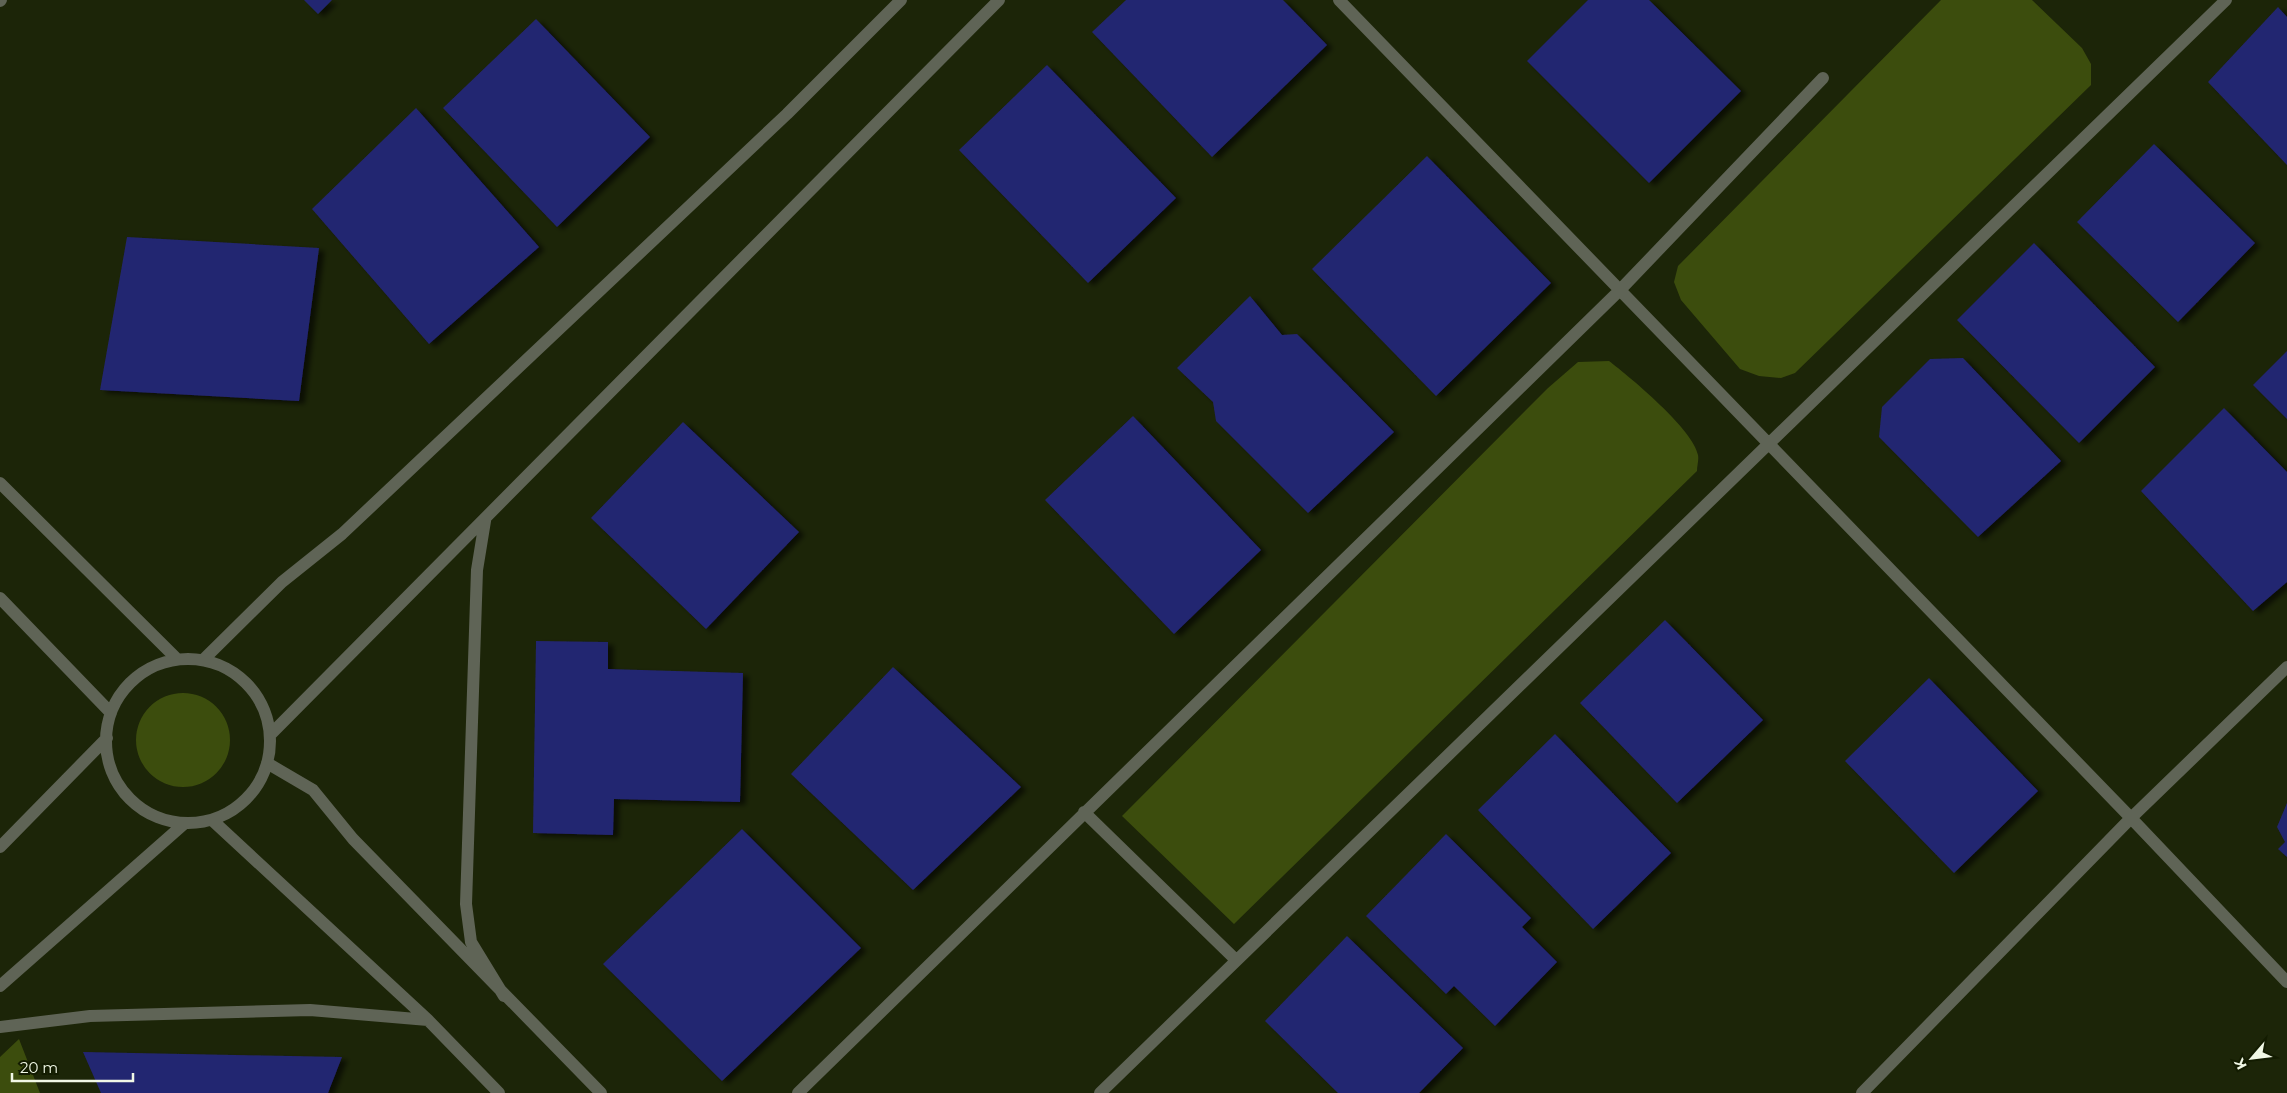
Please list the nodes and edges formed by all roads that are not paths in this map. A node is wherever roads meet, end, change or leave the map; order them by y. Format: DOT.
graph roads {
  1 [pos="901,0"];
  2 [pos="999,0"];
  3 [pos="1339,0"];
  4 [pos="2226,0"];
  5 [pos="1823,78"];
  6 [pos="1620,290"];
  7 [pos="1769,445"];
  8 [pos="0,483"];
  9 [pos="485,521"];
  10 [pos="0,598"];
  11 [pos="177,659"];
  12 [pos="203,660"];
  13 [pos="2287,667"];
  14 [pos="111,714"];
  15 [pos="270,735"];
  16 [pos="106,738"];
  17 [pos="267,763"];
  18 [pos="1084,812"];
  19 [pos="2131,818"];
  20 [pos="212,820"];
  21 [pos="185,823"];
  22 [pos="0,848"];
  23 [pos="1236,960"];
  24 [pos="2287,982"];
  25 [pos="0,986"];
  26 [pos="504,996"];
  27 [pos="428,1020"];
  28 [pos="0,1027"];
  29 [pos="499,1093"];
  30 [pos="601,1093"];
  31 [pos="798,1093"];
  32 [pos="1100,1093"];
  33 [pos="1862,1093"];
  1 -- 12 [label="street"];
  2 -- 9 [label="street"];
  3 -- 6 [label="street"];
  4 -- 7 [label="street"];
  5 -- 6 [label="street"];
  6 -- 7 [label="street"];
  6 -- 18 [label="street"];
  7 -- 19 [label="street"];
  7 -- 23 [label="street"];
  8 -- 11 [label="street"];
  9 -- 15 [label="street"];
  9 -- 26 [label="street"];
  10 -- 14 [label="street"];
  11 -- 12 [label="street"];
  11 -- 14 [label="street"];
  12 -- 15 [label="street"];
  13 -- 19 [label="street"];
  14 -- 16 [label="street"];
  15 -- 17 [label="street"];
  16 -- 21 [label="street"];
  16 -- 22 [label="street"];
  17 -- 20 [label="street"];
  17 -- 26 [label="street"];
  18 -- 23 [label="street"];
  18 -- 31 [label="street"];
  19 -- 24 [label="street"];
  19 -- 33 [label="street"];
  20 -- 21 [label="street"];
  20 -- 27 [label="street"];
  21 -- 25 [label="street"];
  23 -- 32 [label="street"];
  26 -- 30 [label="street"];
  27 -- 28 [label="street"];
  27 -- 29 [label="street"];
}
